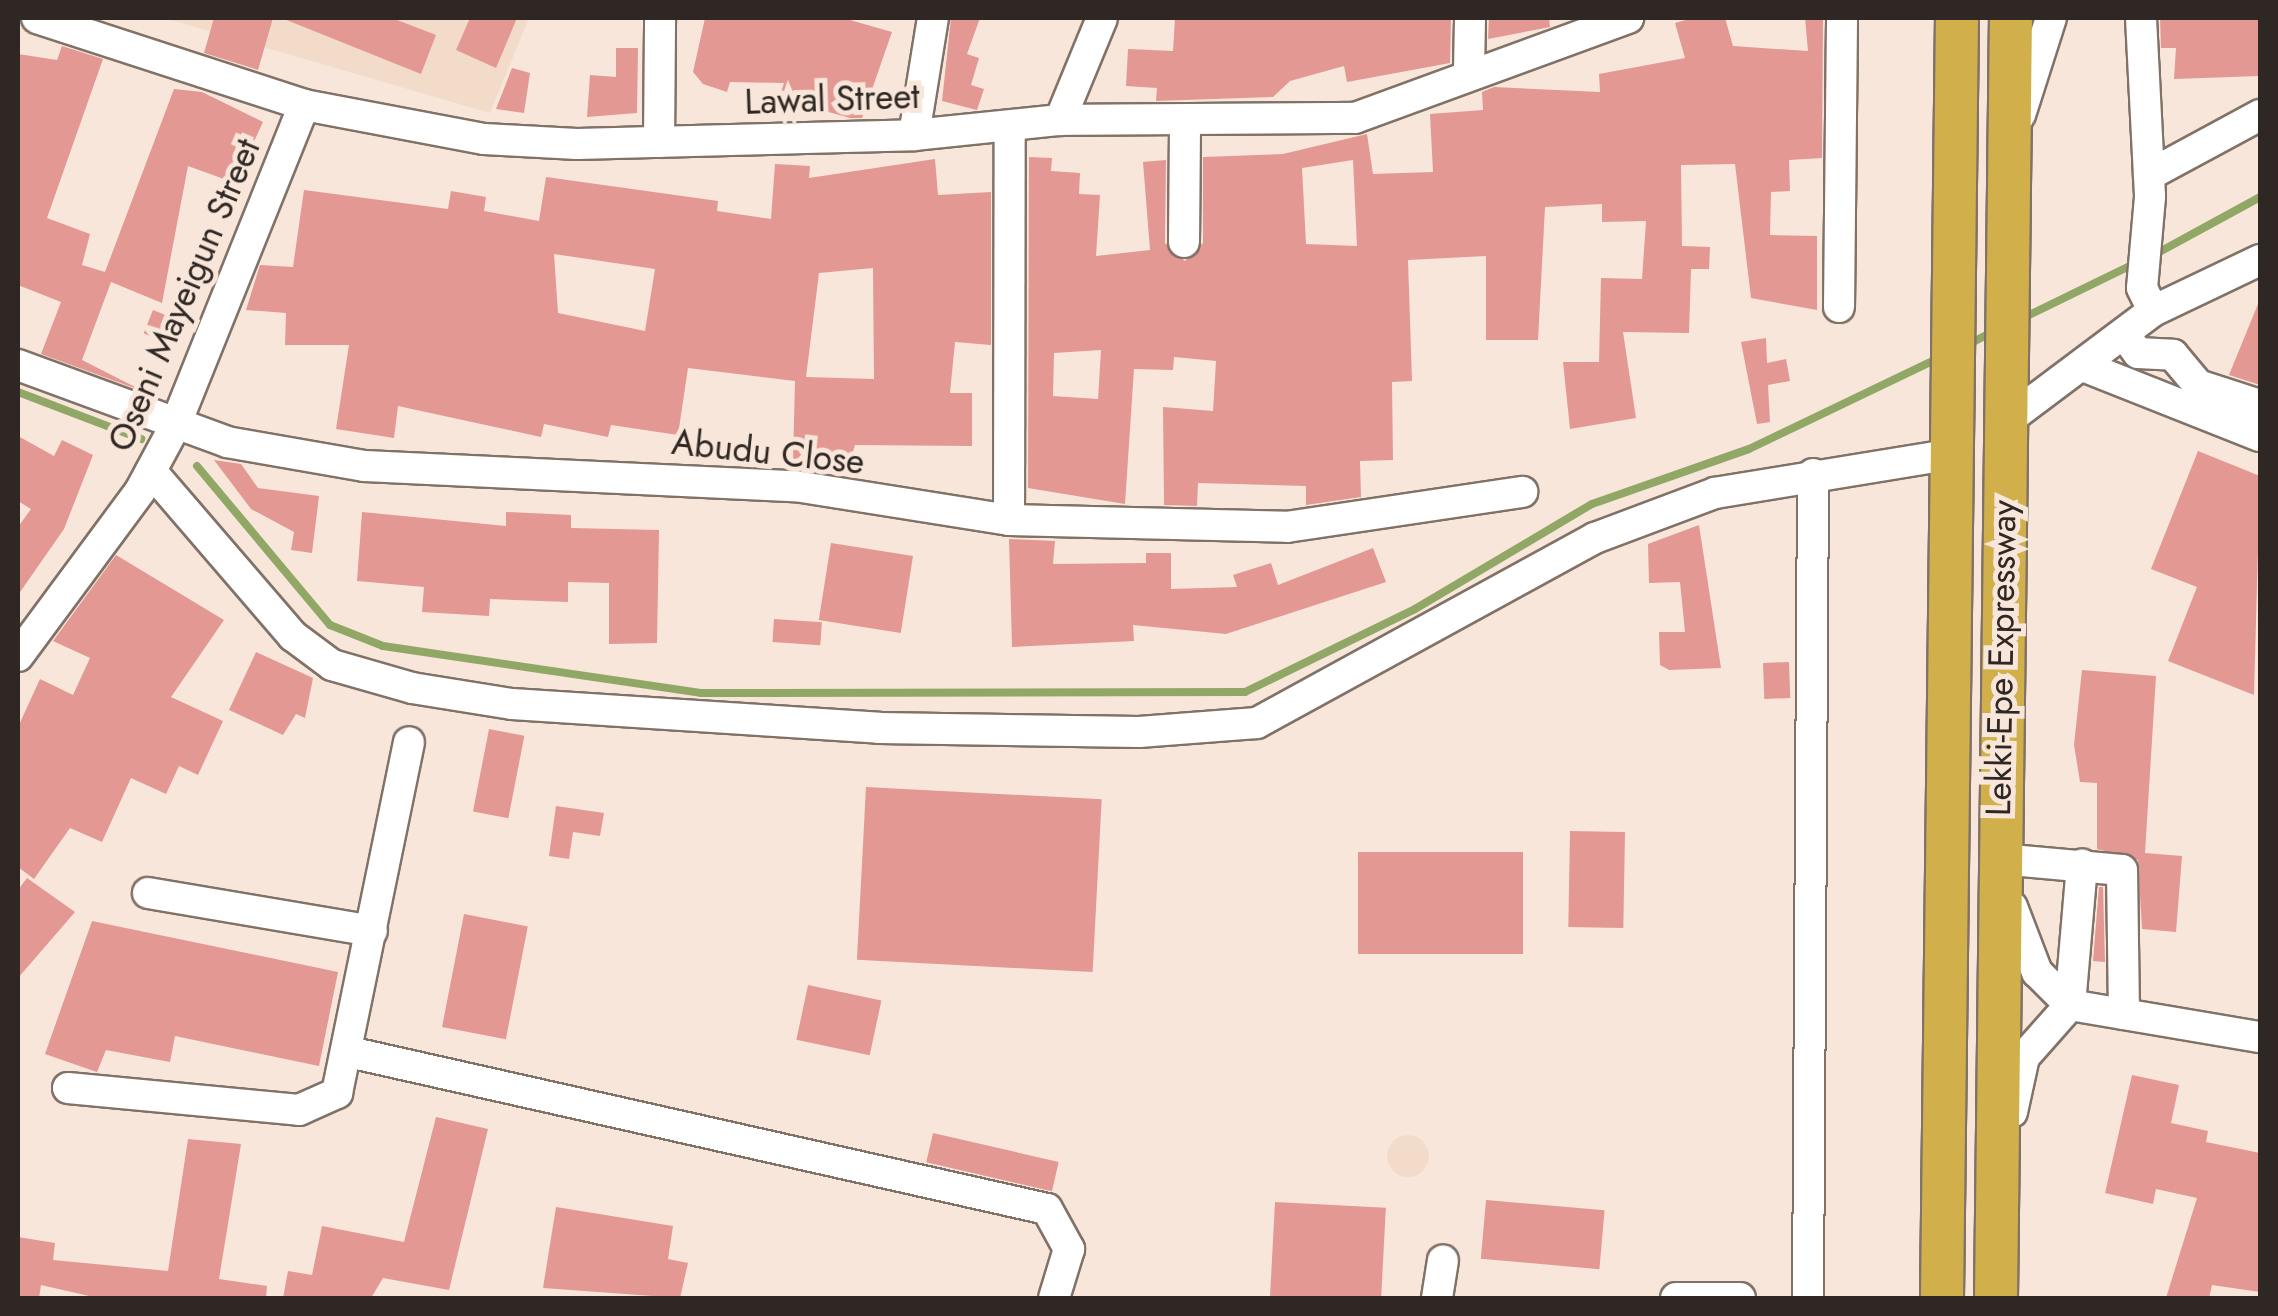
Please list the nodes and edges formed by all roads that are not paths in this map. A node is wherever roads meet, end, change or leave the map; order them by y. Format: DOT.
graph roads {
  1 [pos="36,18"];
  2 [pos="660,18"];
  3 [pos="933,18"];
  4 [pos="1102,18"];
  5 [pos="1470,18"];
  6 [pos="1628,18"];
  7 [pos="1842,18"];
  8 [pos="1957,18"];
  9 [pos="2050,18"];
  10 [pos="2141,18"];
  11 [pos="2007,27"];
  12 [pos="1469,72"];
  13 [pos="304,105"];
  14 [pos="2260,116"];
  15 [pos="1060,120"];
  16 [pos="1185,126"];
  17 [pos="1010,128"];
  18 [pos="914,135"];
  19 [pos="660,142"];
  20 [pos="2008,151"];
  21 [pos="2149,186"];
  22 [pos="1184,242"];
  23 [pos="2260,260"];
  24 [pos="2148,299"];
  25 [pos="1839,307"];
  26 [pos="2126,337"];
  27 [pos="18,365"];
  28 [pos="2084,366"];
  29 [pos="2005,404"];
  30 [pos="2260,405"];
  31 [pos="175,426"];
  32 [pos="1954,434"];
  33 [pos="2260,436"];
  34 [pos="151,471"];
  35 [pos="1814,474"];
  36 [pos="1522,492"];
  37 [pos="1009,520"];
  38 [pos="18,656"];
  39 [pos="409,742"];
  40 [pos="1998,854"];
  41 [pos="2082,865"];
  42 [pos="148,893"];
  43 [pos="372,931"];
  44 [pos="2070,1005"];
  45 [pos="2124,1014"];
  46 [pos="2260,1037"];
  47 [pos="349,1052"];
  48 [pos="68,1088"];
  49 [pos="1999,1167"];
  50 [pos="1444,1260"];
  51 [pos="1054,1298"];
  52 [pos="1437,1298"];
  53 [pos="1676,1298"];
  54 [pos="1740,1298"];
  55 [pos="1808,1298"];
  56 [pos="1942,1298"];
  57 [pos="1996,1298"];
  1 -- 13 [label="street, Lawal Street"];
  2 -- 19 [label="street"];
  3 -- 18 [label="street"];
  4 -- 15 [label="street"];
  5 -- 12 [label="street"];
  6 -- 12 [label="street, Lawal Street"];
  7 -- 25 [label="street"];
  8 -- 32 [label="highway, Lekki-Epe Expressway"];
  9 -- 20 [label="street"];
  10 -- 21 [label="street"];
  11 -- 20 [label="highway, Lekki-Epe Expressway"];
  12 -- 16 [label="street, Lawal Street"];
  13 -- 19 [label="street, Lawal Street"];
  13 -- 31 [label="street, Oseni Mayeigun Street"];
  14 -- 21 [label="street"];
  15 -- 16 [label="street, Lawal Street"];
  15 -- 17 [label="street, Lawal Street"];
  16 -- 22 [label="street"];
  17 -- 18 [label="street, Lawal Street"];
  17 -- 37 [label="street"];
  18 -- 19 [label="street, Lawal Street"];
  20 -- 29 [label="highway, Lekki-Epe Expressway"];
  21 -- 24 [label="street"];
  23 -- 24 [label="street"];
  24 -- 26 [label="street"];
  26 -- 28 [label="street"];
  26 -- 30 [label="street"];
  27 -- 31 [label="street, Abudu Close"];
  28 -- 29 [label="street"];
  28 -- 33 [label="street"];
  29 -- 40 [label="highway, Lekki-Epe Expressway"];
  31 -- 34 [label="street, Oseni Mayeigun Street"];
  31 -- 37 [label="street, Abudu Close"];
  32 -- 35 [label="street"];
  32 -- 56 [label="highway, Lekki-Epe Expressway"];
  34 -- 35 [label="street"];
  34 -- 38 [label="street, Oseni Mayeigun Street"];
  35 -- 55 [label="street"];
  36 -- 37 [label="street, Abudu Close"];
  39 -- 43 [label="street"];
  40 -- 41 [label="street"];
  40 -- 44 [label="street"];
  40 -- 49 [label="highway, Lekki-Epe Expressway"];
  41 -- 44 [label="street"];
  41 -- 45 [label="street"];
  42 -- 43 [label="street"];
  43 -- 47 [label="street"];
  44 -- 45 [label="street"];
  44 -- 49 [label="street"];
  45 -- 46 [label="street"];
  47 -- 48 [label="street"];
  47 -- 51 [label="street"];
  49 -- 57 [label="highway, Lekki-Epe Expressway"];
  50 -- 52 [label="street"];
  53 -- 54 [label="street"];
}
